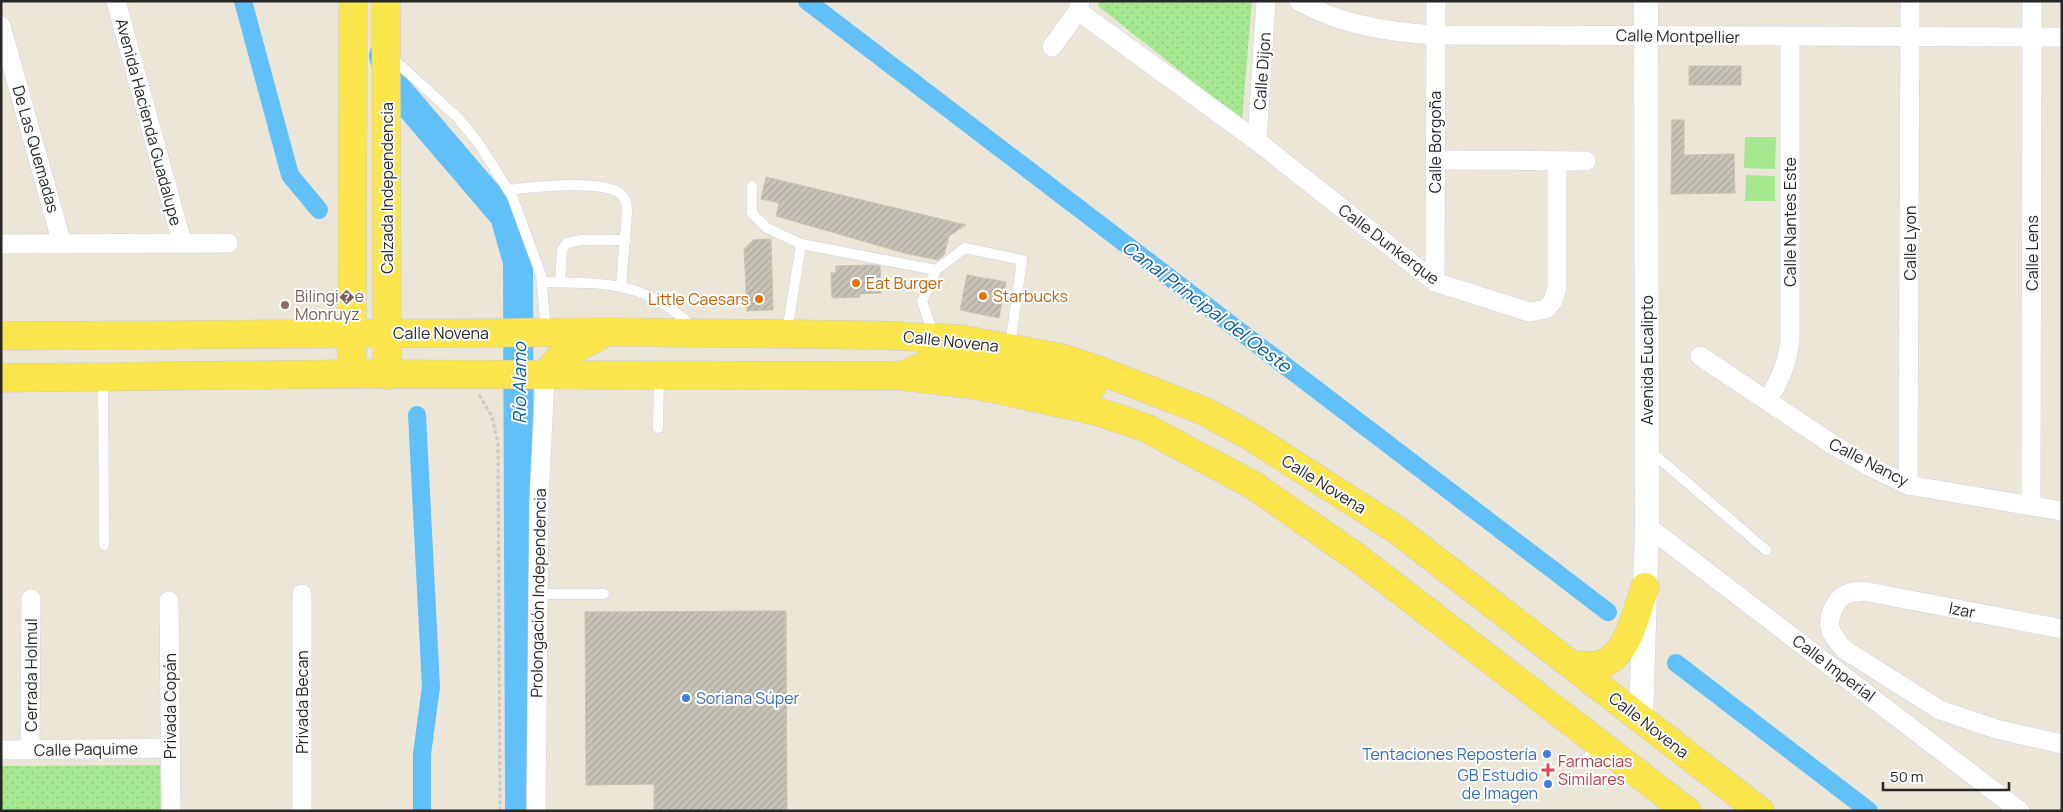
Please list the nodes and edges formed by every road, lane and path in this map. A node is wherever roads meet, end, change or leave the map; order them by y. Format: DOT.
graph roads {
  1 [pos="116,1"];
  2 [pos="352,1"];
  3 [pos="386,1"];
  4 [pos="1266,1"];
  5 [pos="1436,1"];
  6 [pos="1646,1"];
  7 [pos="1910,1"];
  8 [pos="2032,1"];
  9 [pos="1308,4"];
  10 [pos="1079,6"];
  11 [pos="1,26"];
  12 [pos="1436,35"];
  13 [pos="1646,37"];
  14 [pos="2032,37"];
  15 [pos="2062,37"];
  16 [pos="1790,38"];
  17 [pos="1911,38"];
  18 [pos="1052,47"];
  19 [pos="387,54"];
  20 [pos="1257,141"];
  21 [pos="1436,160"];
  22 [pos="1556,161"];
  23 [pos="1586,161"];
  24 [pos="752,186"];
  25 [pos="508,190"];
  26 [pos="626,240"];
  27 [pos="182,242"];
  28 [pos="1,244"];
  29 [pos="62,244"];
  30 [pos="228,244"];
  31 [pos="801,244"];
  32 [pos="936,270"];
  33 [pos="543,282"];
  34 [pos="560,282"];
  35 [pos="1435,282"];
  36 [pos="621,286"];
  37 [pos="541,332"];
  38 [pos="609,332"];
  39 [pos="697,332"];
  40 [pos="388,333"];
  41 [pos="352,334"];
  42 [pos="787,334"];
  43 [pos="1,336"];
  44 [pos="934,338"];
  45 [pos="1010,347"];
  46 [pos="1700,356"];
  47 [pos="1098,370"];
  48 [pos="352,374"];
  49 [pos="387,374"];
  50 [pos="103,376"];
  51 [pos="463,376"];
  52 [pos="541,376"];
  53 [pos="659,376"];
  54 [pos="902,376"];
  55 [pos="1,378"];
  56 [pos="1767,401"];
  57 [pos="1096,411"];
  58 [pos="658,428"];
  59 [pos="1646,448"];
  60 [pos="1298,468"];
  61 [pos="1908,485"];
  62 [pos="2031,505"];
  63 [pos="2062,511"];
  64 [pos="1648,526"];
  65 [pos="104,546"];
  66 [pos="1766,550"];
  67 [pos="1645,587"];
  68 [pos="302,594"];
  69 [pos="537,594"];
  70 [pos="604,594"];
  71 [pos="31,599"];
  72 [pos="169,601"];
  73 [pos="2062,629"];
  74 [pos="1574,665"];
  75 [pos="1641,719"];
  76 [pos="2062,744"];
  77 [pos="170,748"];
  78 [pos="1,750"];
  79 [pos="30,750"];
  80 [pos="1670,806"];
  81 [pos="171,811"];
  82 [pos="302,811"];
  83 [pos="500,811"];
  84 [pos="536,811"];
  85 [pos="1760,811"];
  86 [pos="2020,811"];
  1 -- 27 [label="street, Avenida Hacienda Guadalupe"];
  2 -- 41 [label="main road"];
  3 -- 19 [label="main road, Calzada Independencia"];
  4 -- 20 [label="street, Calle Dijon"];
  5 -- 12 [label="street, Calle Borgoña"];
  6 -- 13 [label="street, Avenida Eucalipto"];
  7 -- 17 [label="street, Calle Lyon"];
  8 -- 14 [label="street, Calle Lens"];
  9 -- 12 [label="street, Calle Montpellier"];
  10 -- 18 [label="street"];
  10 -- 20 [label="street, Calle Dunkerque"];
  11 -- 29 [label="street, De Las Quemadas"];
  12 -- 13 [label="street, Calle Montpellier"];
  12 -- 21 [label="street, Calle Borgoña"];
  13 -- 16 [label="street, Calle Montpellier"];
  13 -- 59 [label="street, Avenida Eucalipto"];
  14 -- 15 [label="street, Calle Montpellier"];
  14 -- 17 [label="street, Calle Montpellier"];
  14 -- 62 [label="street, Calle Lens"];
  16 -- 17 [label="street, Calle Montpellier"];
  16 -- 56 [label="street, Calle Nantes Este"];
  17 -- 61 [label="street, Calle Lyon"];
  19 -- 25 [label="lane"];
  19 -- 40 [label="main road, Calzada Independencia"];
  20 -- 35 [label="street, Calle Dunkerque"];
  21 -- 22 [label="street"];
  21 -- 35 [label="street, Calle Borgoña"];
  22 -- 23 [label="street"];
  22 -- 35 [label="street, Calle Dunkerque"];
  24 -- 31 [label="lane"];
  25 -- 26 [label="lane"];
  25 -- 33 [label="lane"];
  26 -- 34 [label="lane"];
  26 -- 36 [label="lane"];
  27 -- 29 [label="street"];
  27 -- 30 [label="street"];
  28 -- 29 [label="street"];
  31 -- 32 [label="lane"];
  31 -- 42 [label="lane"];
  32 -- 44 [label="lane"];
  32 -- 45 [label="lane"];
  33 -- 34 [label="lane"];
  33 -- 37 [label="lane"];
  34 -- 36 [label="lane"];
  36 -- 39 [label="lane"];
  37 -- 38 [label="main road, Calle Novena"];
  37 -- 40 [label="main road, Calle Novena"];
  38 -- 39 [label="main road, Calle Novena"];
  38 -- 52 [label="main road"];
  39 -- 42 [label="main road, Calle Novena"];
  40 -- 41 [label="main road, Calle Novena"];
  40 -- 49 [label="main road, Calzada Independencia"];
  41 -- 43 [label="main road, Calle Novena"];
  41 -- 48 [label="main road"];
  42 -- 44 [label="main road, Calle Novena"];
  44 -- 45 [label="main road, Calle Novena"];
  45 -- 47 [label="main road, Calle Novena"];
  46 -- 56 [label="street, Calle Nancy"];
  47 -- 54 [label="main road"];
  47 -- 60 [label="main road, Calle Novena"];
  48 -- 49 [label="main road"];
  48 -- 50 [label="main road"];
  49 -- 51 [label="main road"];
  50 -- 55 [label="main road"];
  50 -- 65 [label="lane"];
  51 -- 52 [label="main road"];
  51 -- 83 [label="path"];
  52 -- 53 [label="main road"];
  52 -- 69 [label="street, Prolongación Independencia"];
  53 -- 54 [label="main road"];
  53 -- 58 [label="lane"];
  54 -- 57 [label="main road"];
  56 -- 61 [label="street, Calle Nancy"];
  57 -- 60 [label="main road"];
  57 -- 80 [label="main road"];
  59 -- 64 [label="street, Avenida Eucalipto"];
  59 -- 66 [label="lane"];
  60 -- 74 [label="main road, Calle Novena"];
  61 -- 62 [label="street, Calle Nancy"];
  62 -- 63 [label="street, Calle Nancy"];
  64 -- 67 [label="street, Avenida Eucalipto"];
  64 -- 86 [label="street, Calle Imperial"];
  67 -- 74 [label="main road"];
  67 -- 75 [label="street, Avenida Eucalipto"];
  68 -- 82 [label="street, Privada Becan"];
  69 -- 70 [label="lane"];
  69 -- 84 [label="street, Prolongación Independencia"];
  71 -- 79 [label="street, Cerrada Holmul"];
  72 -- 77 [label="street, Privada Copán"];
  73 -- 76 [label="street, Izar"];
  74 -- 75 [label="main road, Calle Novena"];
  75 -- 85 [label="main road, Calle Novena"];
  77 -- 79 [label="street, Calle Paquime"];
  77 -- 81 [label="street, Privada Copán"];
  78 -- 79 [label="street, Calle Paquime"];
}
